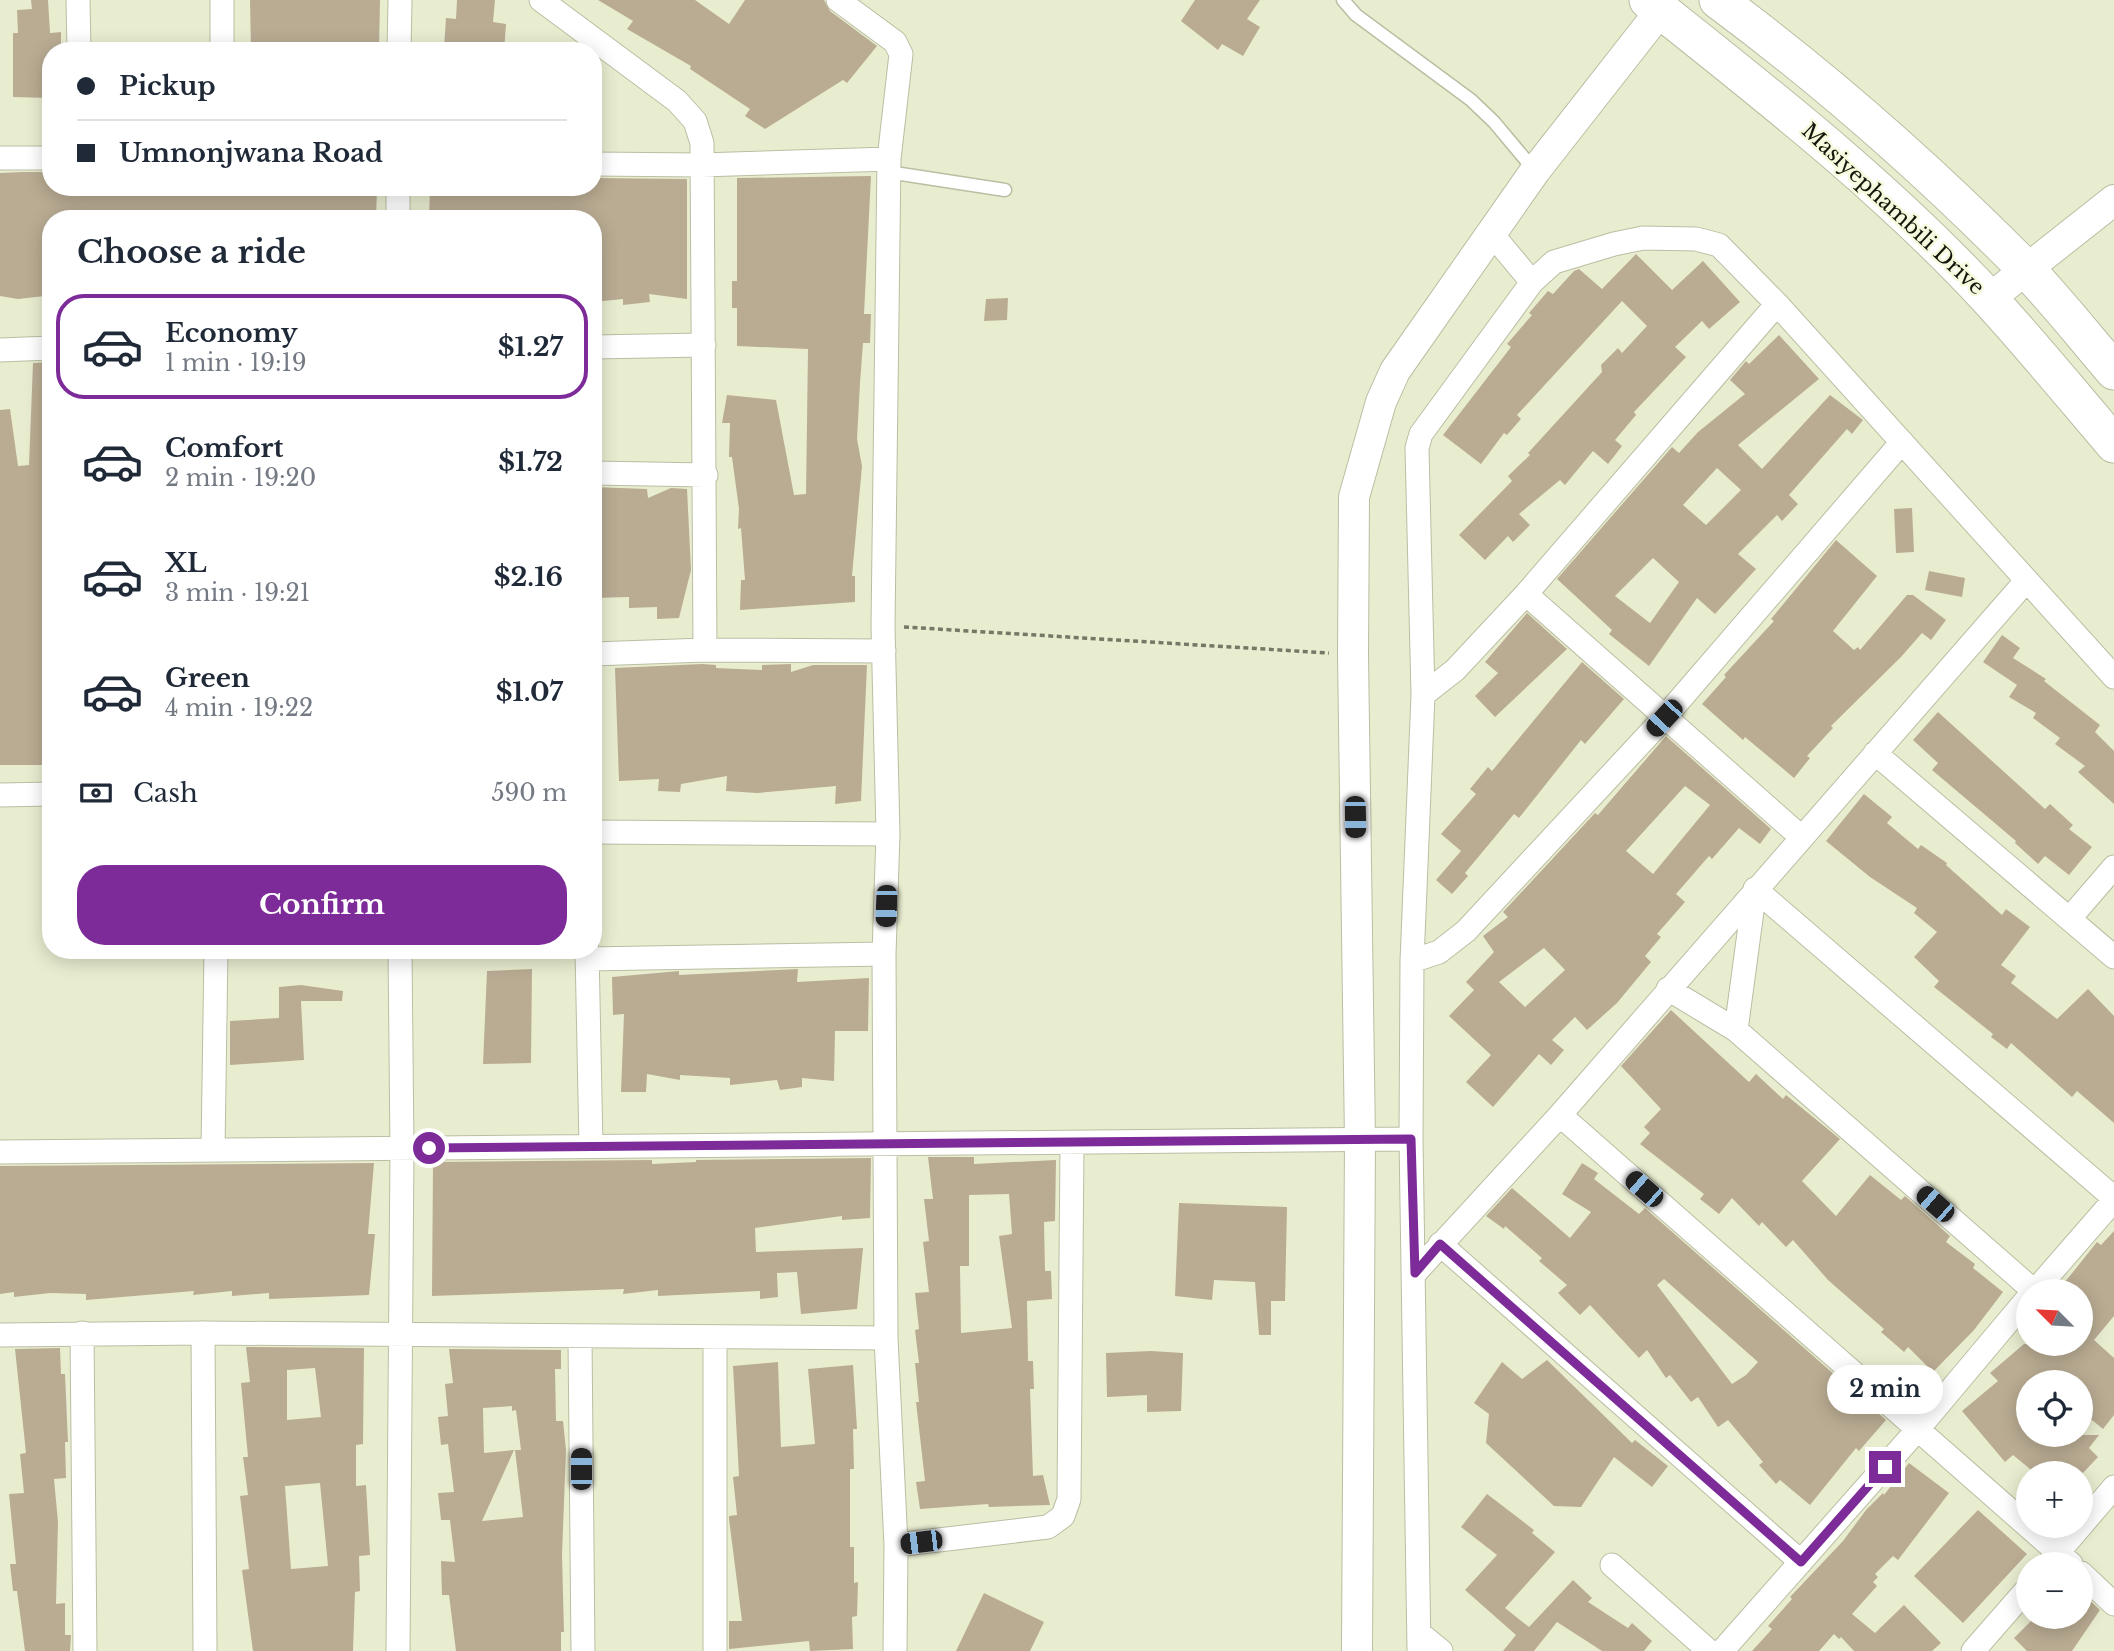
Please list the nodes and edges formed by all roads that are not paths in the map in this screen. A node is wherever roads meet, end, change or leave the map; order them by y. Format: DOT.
graph roads {
  1 [pos="78,0"];
  2 [pos="222,0"];
  3 [pos="400,0"];
  4 [pos="541,0"];
  5 [pos="838,0"];
  6 [pos="1343,0"];
  7 [pos="1718,0"];
  8 [pos="1657,3"];
  9 [pos="79,42"];
  10 [pos="222,42"];
  11 [pos="399,42"];
  12 [pos="597,42"];
  13 [pos="602,46"];
  14 [pos="0,158"];
  15 [pos="42,158"];
  16 [pos="602,164"];
  17 [pos="701,165"];
  18 [pos="889,165"];
  19 [pos="1535,171"];
  20 [pos="1005,190"];
  21 [pos="2114,200"];
  22 [pos="1491,233"];
  23 [pos="2025,268"];
  24 [pos="1532,282"];
  25 [pos="1989,299"];
  26 [pos="1777,304"];
  27 [pos="704,345"];
  28 [pos="602,347"];
  29 [pos="42,348"];
  30 [pos="0,350"];
  31 [pos="2114,371"];
  32 [pos="1902,442"];
  33 [pos="2114,444"];
  34 [pos="602,473"];
  35 [pos="706,475"];
  36 [pos="2026,581"];
  37 [pos="1525,594"];
  38 [pos="705,650"];
  39 [pos="884,651"];
  40 [pos="602,654"];
  41 [pos="2114,677"];
  42 [pos="1423,695"];
  43 [pos="1664,718"];
  44 [pos="1875,753"];
  45 [pos="42,794"];
  46 [pos="0,795"];
  47 [pos="602,832"];
  48 [pos="888,834"];
  49 [pos="1800,836"];
  50 [pos="2114,867"];
  51 [pos="1755,889"];
  52 [pos="2070,918"];
  53 [pos="884,954"];
  54 [pos="602,955"];
  55 [pos="2114,957"];
  56 [pos="216,959"];
  57 [pos="400,959"];
  58 [pos="587,959"];
  59 [pos="1412,961"];
  60 [pos="1668,989"];
  61 [pos="1736,1030"];
  62 [pos="1560,1115"];
  63 [pos="1411,1139"];
  64 [pos="1360,1142"];
  65 [pos="1072,1143"];
  66 [pos="884,1144"];
  67 [pos="591,1146"];
  68 [pos="402,1149"];
  69 [pos="213,1150"];
  70 [pos="0,1152"];
  71 [pos="2114,1199"];
  72 [pos="1440,1244"];
  73 [pos="1415,1273"];
  74 [pos="2020,1279"];
  75 [pos="2044,1279"];
  76 [pos="2016,1312"];
  77 [pos="82,1333"];
  78 [pos="203,1333"];
  79 [pos="0,1335"];
  80 [pos="400,1335"];
  81 [pos="580,1338"];
  82 [pos="715,1338"];
  83 [pos="886,1338"];
  84 [pos="1918,1429"];
  85 [pos="2114,1487"];
  86 [pos="896,1545"];
  87 [pos="2050,1552"];
  88 [pos="2067,1552"];
  89 [pos="1801,1562"];
  90 [pos="1612,1565"];
  91 [pos="2093,1584"];
  92 [pos="2016,1602"];
  93 [pos="2114,1604"];
  94 [pos="1419,1642"];
  95 [pos="85,1651"];
  96 [pos="205,1651"];
  97 [pos="398,1651"];
  98 [pos="583,1651"];
  99 [pos="715,1651"];
  100 [pos="895,1651"];
  101 [pos="1357,1651"];
  102 [pos="1441,1651"];
  103 [pos="1709,1651"];
  104 [pos="1721,1651"];
  105 [pos="1973,1651"];
  1 -- 9 [label="street"];
  2 -- 10 [label="street"];
  3 -- 11 [label="street"];
  4 -- 12 [label="street"];
  5 -- 18 [label="street"];
  6 -- 19 [label="lane"];
  7 -- 23 [label="main road"];
  8 -- 19 [label="street"];
  8 -- 25 [label="main road, Masiyephambili Drive"];
  13 -- 17 [label="street"];
  14 -- 15 [label="street"];
  16 -- 17 [label="street"];
  17 -- 18 [label="street"];
  17 -- 27 [label="street"];
  18 -- 20 [label="lane"];
  18 -- 39 [label="street"];
  19 -- 22 [label="street"];
  21 -- 23 [label="street"];
  22 -- 24 [label="street"];
  22 -- 64 [label="street"];
  23 -- 25 [label="street"];
  23 -- 31 [label="main road"];
  24 -- 26 [label="street"];
  24 -- 42 [label="street"];
  25 -- 33 [label="main road, Masiyephambili Drive"];
  26 -- 32 [label="street"];
  26 -- 37 [label="street"];
  27 -- 28 [label="street"];
  27 -- 35 [label="street"];
  29 -- 30 [label="street"];
  32 -- 36 [label="street"];
  32 -- 43 [label="street"];
  34 -- 35 [label="street"];
  35 -- 38 [label="street"];
  36 -- 41 [label="street"];
  36 -- 44 [label="street"];
  37 -- 42 [label="street"];
  37 -- 43 [label="street"];
  38 -- 39 [label="street"];
  38 -- 40 [label="street"];
  39 -- 48 [label="street"];
  42 -- 59 [label="street"];
  43 -- 49 [label="street"];
  43 -- 59 [label="street"];
  44 -- 49 [label="street"];
  44 -- 52 [label="street"];
  45 -- 46 [label="street"];
  47 -- 48 [label="street"];
  48 -- 53 [label="street"];
  49 -- 51 [label="street"];
  50 -- 52 [label="street"];
  51 -- 60 [label="street"];
  51 -- 61 [label="street"];
  51 -- 71 [label="street"];
  52 -- 55 [label="street"];
  53 -- 54 [label="street"];
  53 -- 66 [label="street"];
  56 -- 69 [label="street"];
  57 -- 68 [label="street"];
  58 -- 67 [label="street"];
  59 -- 63 [label="street"];
  60 -- 61 [label="street"];
  60 -- 62 [label="street"];
  61 -- 74 [label="street"];
  62 -- 72 [label="street"];
  62 -- 84 [label="street"];
  63 -- 64 [label="street"];
  63 -- 73 [label="street"];
  64 -- 65 [label="street"];
  64 -- 101 [label="street"];
  65 -- 66 [label="street"];
  65 -- 86 [label="street"];
  66 -- 67 [label="street"];
  66 -- 83 [label="street"];
  67 -- 68 [label="street"];
  68 -- 69 [label="street"];
  68 -- 80 [label="street"];
  69 -- 70 [label="street"];
  71 -- 75 [label="street"];
  72 -- 73 [label="street"];
  72 -- 89 [label="street"];
  73 -- 94 [label="street"];
  76 -- 84 [label="street"];
  77 -- 78 [label="street"];
  77 -- 79 [label="street"];
  77 -- 95 [label="street"];
  78 -- 80 [label="street"];
  78 -- 96 [label="street"];
  80 -- 81 [label="street"];
  80 -- 97 [label="street"];
  81 -- 82 [label="street"];
  81 -- 98 [label="street"];
  82 -- 83 [label="street"];
  82 -- 99 [label="street"];
  83 -- 86 [label="street"];
  84 -- 87 [label="street"];
  84 -- 89 [label="street"];
  85 -- 88 [label="street"];
  86 -- 100 [label="street"];
  89 -- 104 [label="street"];
  90 -- 103 [label="street"];
  91 -- 93 [label="street"];
  92 -- 105 [label="street"];
  94 -- 102 [label="street"];
}
